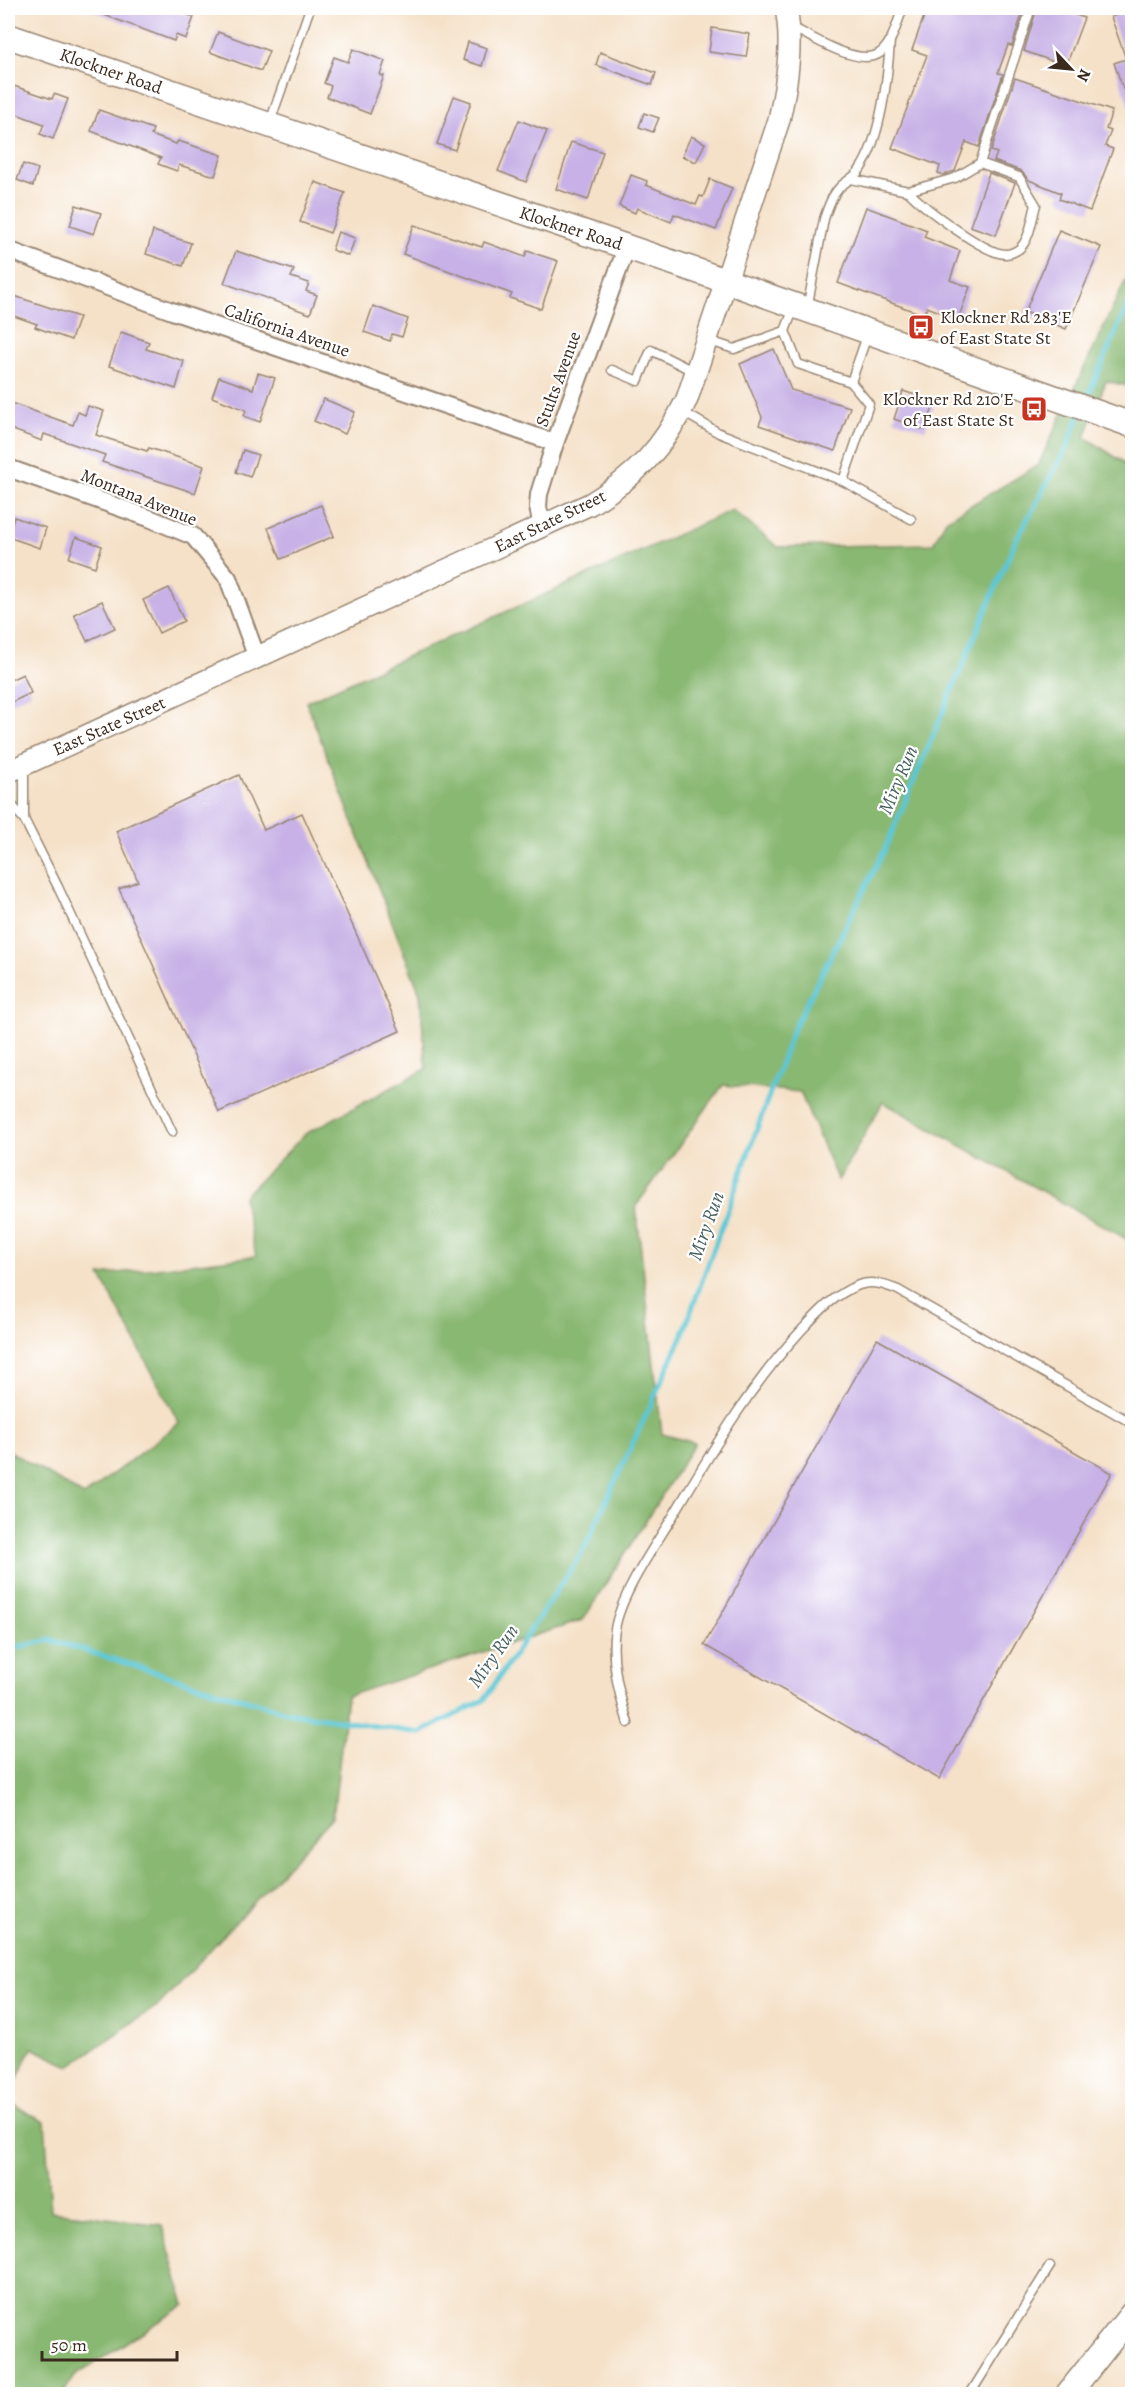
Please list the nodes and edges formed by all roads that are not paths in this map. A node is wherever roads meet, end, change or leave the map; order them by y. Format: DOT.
graph roads {
  1 [pos="310,8"];
  2 [pos="903,8"];
  3 [pos="1031,8"];
  4 [pos="787,16"];
  5 [pos="8,36"];
  6 [pos="890,40"];
  7 [pos="269,126"];
  8 [pos="980,163"];
  9 [pos="851,179"];
  10 [pos="908,191"];
  11 [pos="627,246"];
  12 [pos="8,250"];
  13 [pos="726,281"];
  14 [pos="801,307"];
  15 [pos="784,331"];
  16 [pos="868,331"];
  17 [pos="706,340"];
  18 [pos="612,370"];
  19 [pos="696,373"];
  20 [pos="851,382"];
  21 [pos="681,411"];
  22 [pos="1124,421"];
  23 [pos="555,443"];
  24 [pos="8,468"];
  25 [pos="843,481"];
  26 [pos="911,519"];
  27 [pos="542,527"];
  28 [pos="257,658"];
  29 [pos="16,768"];
  30 [pos="8,801"];
  31 [pos="24,819"];
  32 [pos="172,1132"];
  33 [pos="1132,1423"];
  34 [pos="627,1724"];
  35 [pos="1050,2266"];
  36 [pos="1132,2314"];
  37 [pos="1132,2393"];
  38 [pos="970,2394"];
  39 [pos="1068,2394"];
  40 [pos="1100,2394"];
  1 -- 7 [label="lane"];
  2 -- 6 [label="lane"];
  3 -- 8 [label="lane"];
  4 -- 6 [label="lane"];
  4 -- 13 [label="street, East State Street"];
  5 -- 7 [label="main road, Klockner Road"];
  6 -- 9 [label="lane"];
  7 -- 11 [label="main road, Klockner Road"];
  8 -- 10 [label="lane"];
  8 -- 10 [label="lane"];
  9 -- 10 [label="lane"];
  9 -- 14 [label="lane"];
  11 -- 13 [label="main road, Klockner Road"];
  11 -- 23 [label="street, Stults Avenue"];
  12 -- 23 [label="street, California Avenue"];
  13 -- 14 [label="main road, Klockner Road"];
  13 -- 17 [label="street, East State Street"];
  14 -- 15 [label="lane"];
  14 -- 16 [label="main road, Klockner Road"];
  15 -- 17 [label="lane"];
  15 -- 20 [label="lane"];
  16 -- 20 [label="lane"];
  16 -- 22 [label="main road, Klockner Road"];
  17 -- 19 [label="street, East State Street"];
  18 -- 19 [label="lane"];
  19 -- 21 [label="street, East State Street"];
  20 -- 25 [label="lane"];
  21 -- 25 [label="lane"];
  21 -- 27 [label="street, East State Street"];
  23 -- 27 [label="street, Stults Avenue"];
  24 -- 28 [label="street, Montana Avenue"];
  25 -- 26 [label="lane"];
  27 -- 28 [label="street, East State Street"];
  28 -- 29 [label="street, East State Street"];
  29 -- 31 [label="lane"];
  30 -- 31 [label="lane"];
  31 -- 32 [label="lane"];
  33 -- 34 [label="lane"];
  35 -- 38 [label="lane"];
  36 -- 39 [label="main road"];
  37 -- 40 [label="lane"];
}
